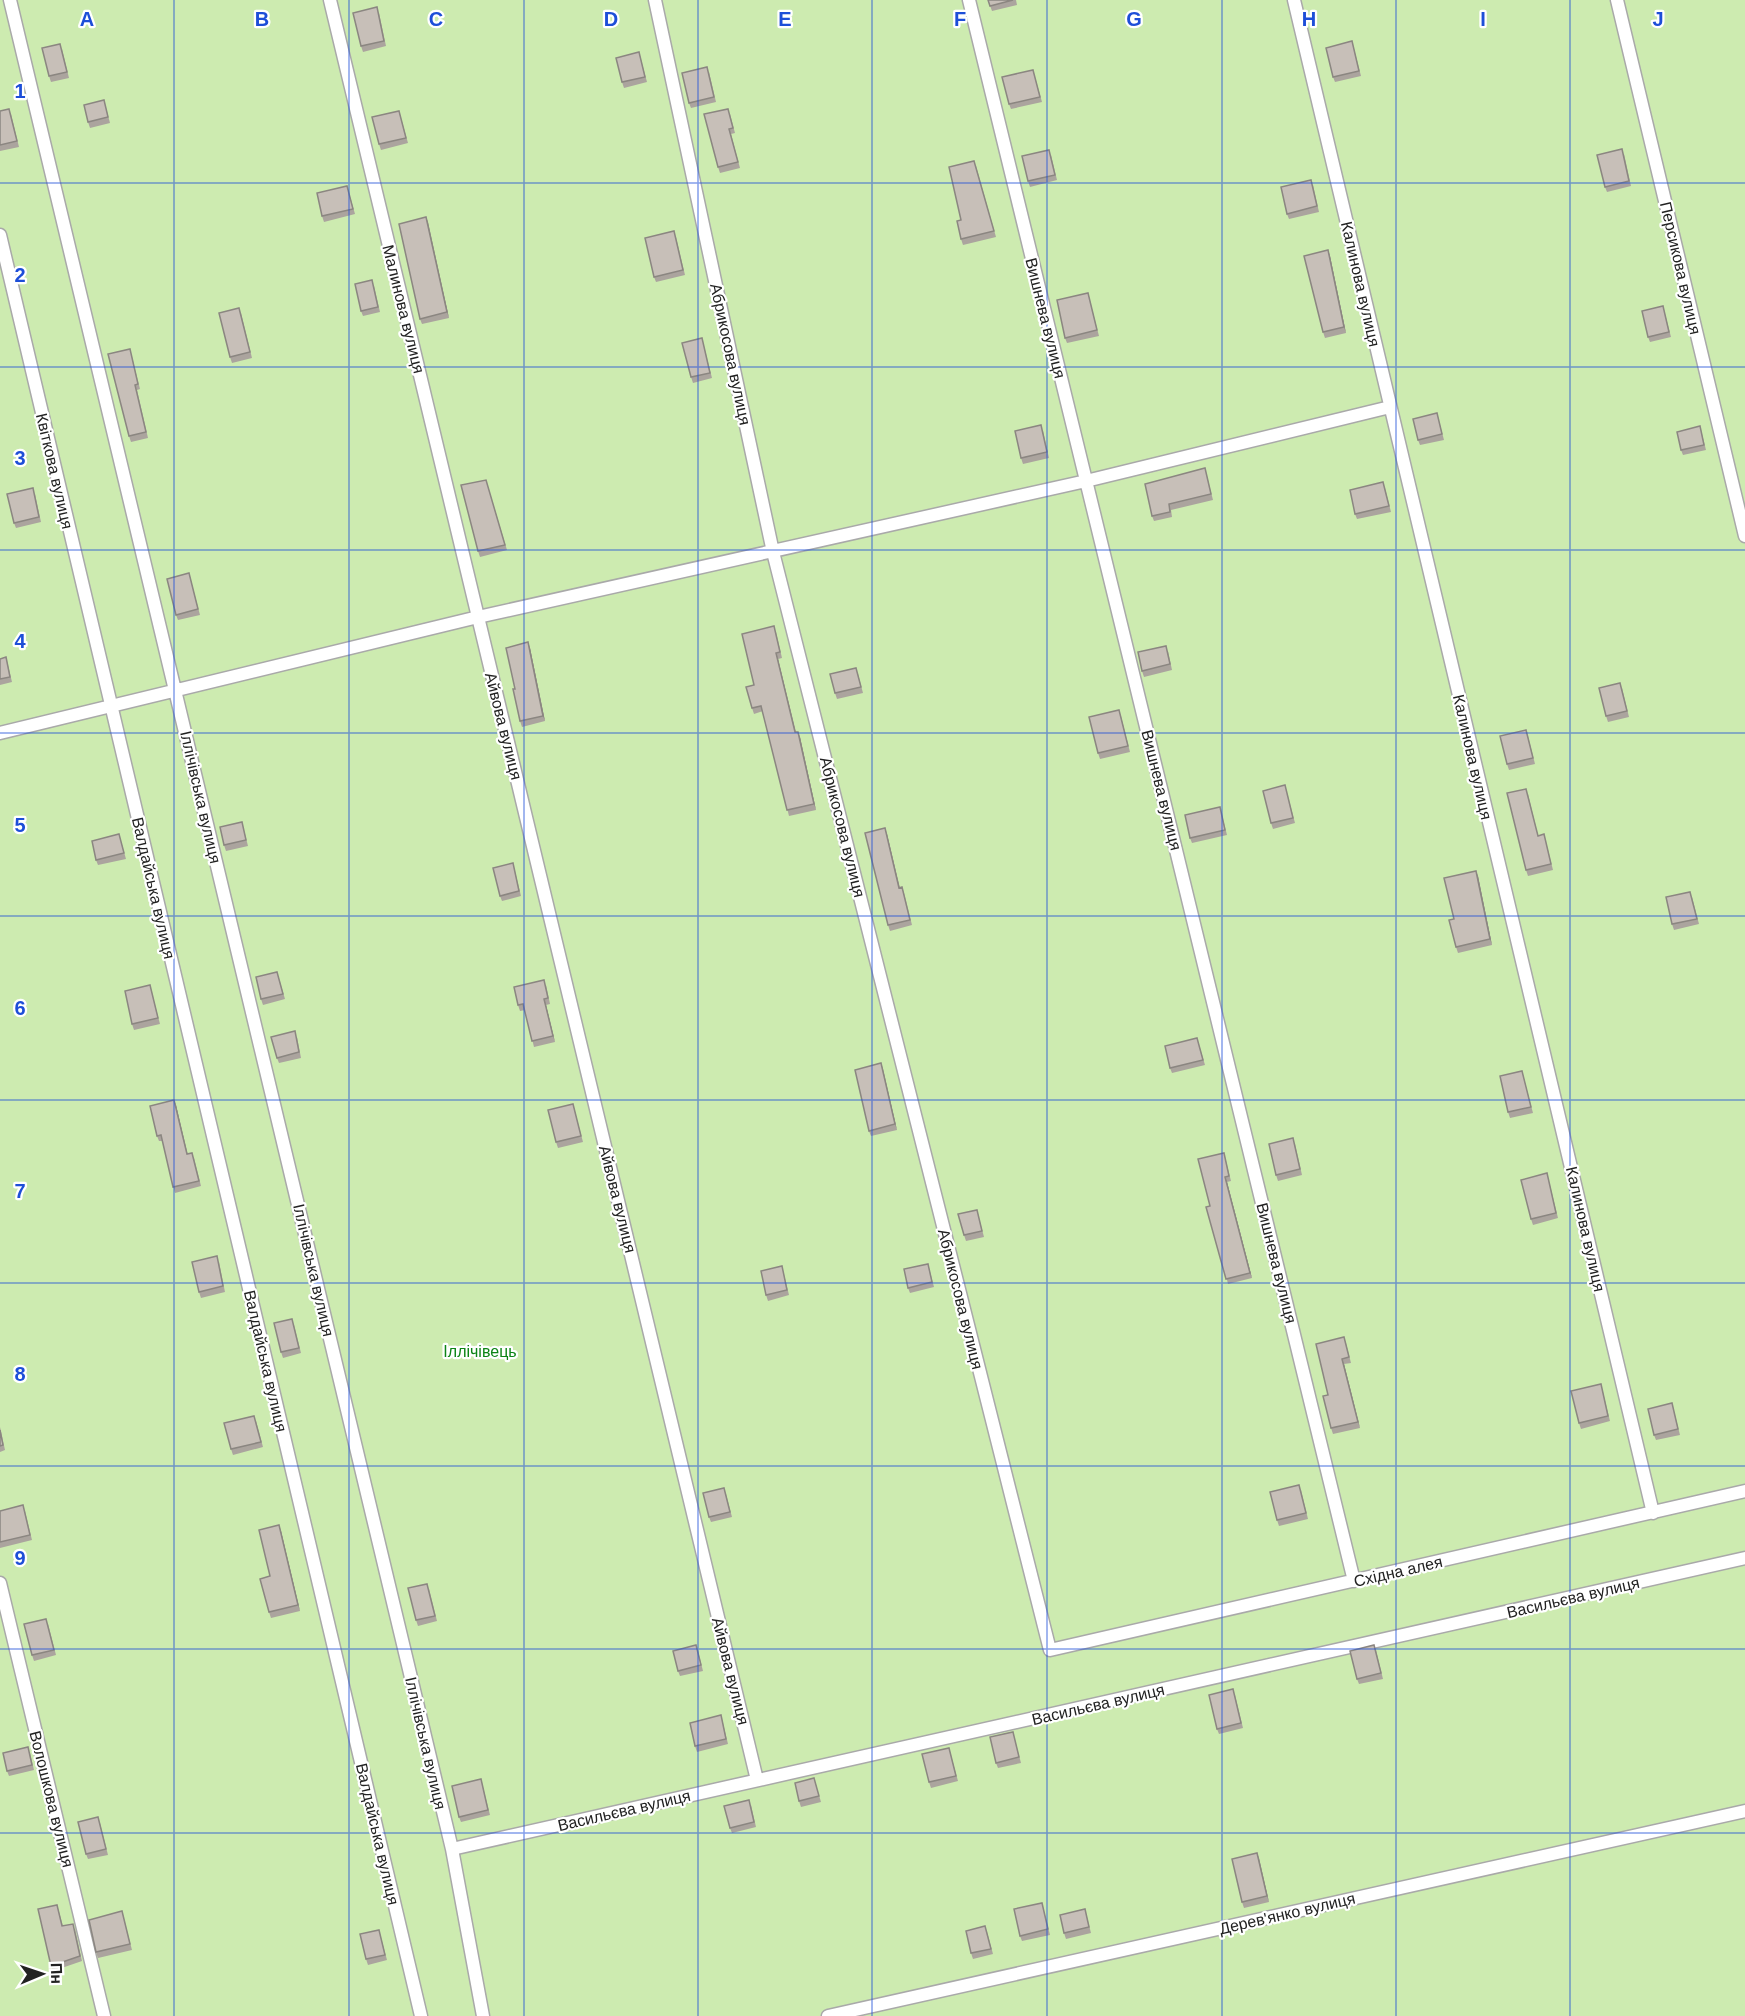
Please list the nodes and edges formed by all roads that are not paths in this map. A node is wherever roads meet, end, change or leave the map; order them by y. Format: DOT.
graph roads {
  1 [pos="10,0"];
  2 [pos="330,0"];
  3 [pos="655,0"];
  4 [pos="969,0"];
  5 [pos="1293,0"];
  6 [pos="1617,0"];
  7 [pos="0,235"];
  8 [pos="1390,407"];
  9 [pos="1086,481"];
  10 [pos="1745,536"];
  11 [pos="774,552"];
  12 [pos="478,617"];
  13 [pos="175,691"];
  14 [pos="111,706"];
  15 [pos="0,734"];
  16 [pos="1745,1491"];
  17 [pos="1653,1513"];
  18 [pos="1745,1558"];
  19 [pos="1354,1581"];
  20 [pos="0,1582"];
  21 [pos="1050,1650"];
  22 [pos="757,1780"];
  23 [pos="1745,1811"];
  24 [pos="452,1849"];
  25 [pos="104,2016"];
  26 [pos="421,2016"];
  27 [pos="483,2016"];
  28 [pos="828,2016"];
  1 -- 13 [label="lane, Іллічівська вулиця"];
  2 -- 12 [label="lane, Малинова вулиця"];
  3 -- 11 [label="lane, Абрикосова вулиця"];
  4 -- 9 [label="lane, Вишнева вулиця"];
  5 -- 8 [label="lane, Калинова вулиця"];
  6 -- 10 [label="lane, Персикова вулиця"];
  7 -- 14 [label="lane, Квіткова вулиця"];
  8 -- 9 [label="lane"];
  8 -- 17 [label="lane, Калинова вулиця"];
  9 -- 11 [label="lane"];
  9 -- 19 [label="lane, Вишнева вулиця"];
  11 -- 12 [label="lane"];
  11 -- 21 [label="lane, Абрикосова вулиця"];
  12 -- 13 [label="lane"];
  12 -- 22 [label="lane, Айвова вулиця"];
  13 -- 14 [label="lane"];
  13 -- 24 [label="lane, Іллічівська вулиця"];
  14 -- 15 [label="lane"];
  14 -- 26 [label="lane, Валдайська вулиця"];
  16 -- 17 [label="lane, Східна алея"];
  17 -- 19 [label="lane, Східна алея"];
  18 -- 22 [label="lane, Васильєва вулиця"];
  19 -- 21 [label="lane, Східна алея"];
  20 -- 25 [label="lane, Волошкова вулиця"];
  22 -- 24 [label="lane, Васильєва вулиця"];
  23 -- 28 [label="lane, Дерев'янко вулиця"];
  24 -- 27 [label="lane, Іллічівська вулиця"];
}
